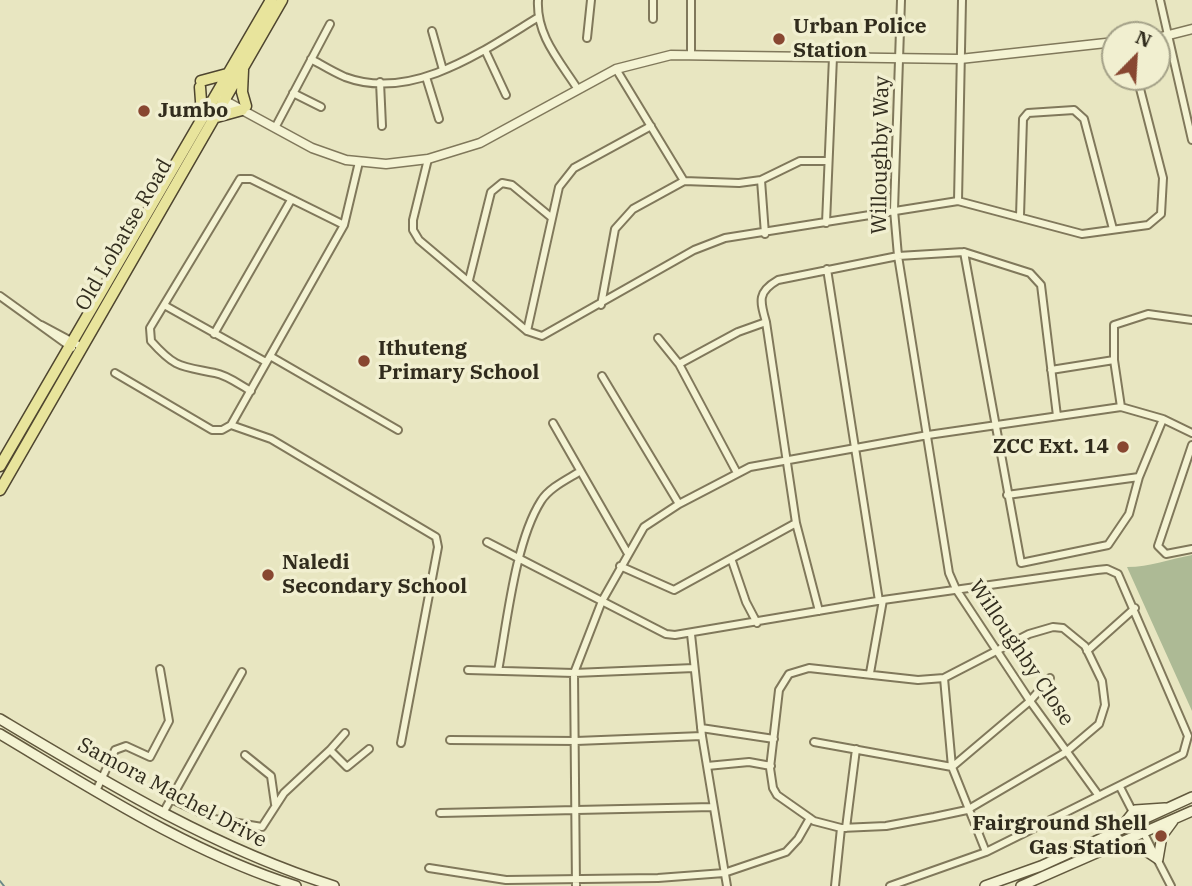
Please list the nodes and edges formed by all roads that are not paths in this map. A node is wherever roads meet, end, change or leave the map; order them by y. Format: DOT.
graph roads {
  1 [pos="271,0"];
  2 [pos="282,0"];
  3 [pos="538,0"];
  4 [pos="591,0"];
  5 [pos="653,0"];
  6 [pos="691,0"];
  7 [pos="901,0"];
  8 [pos="962,0"];
  9 [pos="1160,0"];
  10 [pos="537,18"];
  11 [pos="653,19"];
  12 [pos="1161,21"];
  13 [pos="330,24"];
  14 [pos="1192,29"];
  15 [pos="432,31"];
  16 [pos="1171,35"];
  17 [pos="587,38"];
  18 [pos="1101,44"];
  19 [pos="485,50"];
  20 [pos="691,54"];
  21 [pos="833,57"];
  22 [pos="900,57"];
  23 [pos="311,59"];
  24 [pos="960,59"];
  25 [pos="243,66"];
  26 [pos="1171,68"];
  27 [pos="616,69"];
  28 [pos="443,71"];
  29 [pos="228,73"];
  30 [pos="426,76"];
  31 [pos="380,82"];
  32 [pos="577,88"];
  33 [pos="1141,91"];
  34 [pos="293,93"];
  35 [pos="506,95"];
  36 [pos="221,96"];
  37 [pos="321,107"];
  38 [pos="244,108"];
  39 [pos="207,118"];
  40 [pos="439,119"];
  41 [pos="276,126"];
  42 [pos="382,126"];
  43 [pos="651,126"];
  44 [pos="1192,140"];
  45 [pos="428,159"];
  46 [pos="827,161"];
  47 [pos="359,162"];
  48 [pos="761,180"];
  49 [pos="684,181"];
  50 [pos="291,200"];
  51 [pos="958,201"];
  52 [pos="894,210"];
  53 [pos="1020,216"];
  54 [pos="552,218"];
  55 [pos="827,223"];
  56 [pos="345,225"];
  57 [pos="1113,229"];
  58 [pos="765,234"];
  59 [pos="964,252"];
  60 [pos="898,256"];
  61 [pos="827,269"];
  62 [pos="469,280"];
  63 [pos="0,296"];
  64 [pos="164,304"];
  65 [pos="601,305"];
  66 [pos="1192,320"];
  67 [pos="766,322"];
  68 [pos="527,331"];
  69 [pos="214,334"];
  70 [pos="658,338"];
  71 [pos="71,343"];
  72 [pos="81,349"];
  73 [pos="268,359"];
  74 [pos="1114,360"];
  75 [pos="678,364"];
  76 [pos="1051,370"];
  77 [pos="115,373"];
  78 [pos="602,376"];
  79 [pos="251,391"];
  80 [pos="1121,407"];
  81 [pos="1056,416"];
  82 [pos="1163,419"];
  83 [pos="553,423"];
  84 [pos="231,425"];
  85 [pos="996,426"];
  86 [pos="398,430"];
  87 [pos="1192,433"];
  88 [pos="928,435"];
  89 [pos="1192,445"];
  90 [pos="857,448"];
  91 [pos="788,460"];
  92 [pos="0,466"];
  93 [pos="736,471"];
  94 [pos="579,472"];
  95 [pos="1139,477"];
  96 [pos="0,490"];
  97 [pos="1007,495"];
  98 [pos="679,504"];
  99 [pos="796,523"];
  100 [pos="487,542"];
  101 [pos="1192,549"];
  102 [pos="627,552"];
  103 [pos="520,560"];
  104 [pos="732,561"];
  105 [pos="620,566"];
  106 [pos="956,589"];
  107 [pos="881,600"];
  108 [pos="602,601"];
  109 [pos="1135,608"];
  110 [pos="819,611"];
  111 [pos="757,623"];
  112 [pos="691,634"];
  113 [pos="999,649"];
  114 [pos="1087,651"];
  115 [pos="694,668"];
  116 [pos="160,669"];
  117 [pos="468,670"];
  118 [pos="498,671"];
  119 [pos="242,672"];
  120 [pos="574,673"];
  121 [pos="870,673"];
  122 [pos="944,678"];
  123 [pos="1050,678"];
  124 [pos="1030,701"];
  125 [pos="0,719"];
  126 [pos="702,732"];
  127 [pos="345,733"];
  128 [pos="0,734"];
  129 [pos="774,739"];
  130 [pos="450,740"];
  131 [pos="576,741"];
  132 [pos="814,742"];
  133 [pos="401,743"];
  134 [pos="369,749"];
  135 [pos="856,749"];
  136 [pos="330,750"];
  137 [pos="1066,752"];
  138 [pos="246,755"];
  139 [pos="707,766"];
  140 [pos="771,766"];
  141 [pos="952,767"];
  142 [pos="103,780"];
  143 [pos="1120,787"];
  144 [pos="96,791"];
  145 [pos="1099,796"];
  146 [pos="1192,797"];
  147 [pos="171,799"];
  148 [pos="275,804"];
  149 [pos="713,807"];
  150 [pos="1168,808"];
  151 [pos="575,810"];
  152 [pos="967,810"];
  153 [pos="1135,810"];
  154 [pos="1192,811"];
  155 [pos="163,813"];
  156 [pos="440,813"];
  157 [pos="810,818"];
  158 [pos="1175,818"];
  159 [pos="1140,822"];
  160 [pos="843,828"];
  161 [pos="1118,831"];
  162 [pos="1145,832"];
  163 [pos="1113,847"];
  164 [pos="986,852"];
  165 [pos="1158,859"];
  166 [pos="429,868"];
  167 [pos="724,873"];
  168 [pos="576,883"];
  169 [pos="296,886"];
  170 [pos="334,886"];
  171 [pos="727,886"];
  172 [pos="835,886"];
  173 [pos="890,886"];
  174 [pos="985,886"];
  175 [pos="1021,886"];
  176 [pos="1171,886"];
  1 -- 29 [label="main road, Old Lobatse Road"];
  2 -- 25 [label="main road, Old Lobatse Road"];
  3 -- 10 [label="street"];
  4 -- 17 [label="street"];
  5 -- 11 [label="street"];
  6 -- 20 [label="street"];
  7 -- 22 [label="street, Willoughby Way"];
  8 -- 24 [label="street"];
  9 -- 12 [label="street"];
  10 -- 19 [label="street"];
  10 -- 32 [label="street"];
  13 -- 23 [label="street"];
  14 -- 16 [label="street"];
  15 -- 28 [label="street"];
  18 -- 24 [label="street"];
  19 -- 28 [label="street"];
  19 -- 35 [label="street"];
  20 -- 21 [label="street"];
  20 -- 27 [label="street"];
  21 -- 22 [label="street"];
  21 -- 46 [label="street"];
  22 -- 24 [label="street"];
  22 -- 52 [label="street, Willoughby Way"];
  23 -- 31 [label="street"];
  23 -- 34 [label="street"];
  24 -- 51 [label="street"];
  25 -- 36 [label="main road, Old Lobatse Road"];
  25 -- 38 [label="main road"];
  26 -- 44 [label="street"];
  27 -- 32 [label="street"];
  27 -- 43 [label="street"];
  28 -- 30 [label="street"];
  29 -- 36 [label="main road, Old Lobatse Road"];
  29 -- 39 [label="main road"];
  30 -- 31 [label="street"];
  30 -- 40 [label="street"];
  31 -- 42 [label="street"];
  32 -- 45 [label="street"];
  33 -- 57 [label="street"];
  34 -- 37 [label="street"];
  34 -- 41 [label="street"];
  36 -- 38 [label="street"];
  36 -- 39 [label="main road, Old Lobatse Road"];
  38 -- 39 [label="main road"];
  38 -- 41 [label="street"];
  39 -- 71 [label="main road, Old Lobatse Road"];
  39 -- 72 [label="main road, Old Lobatse Road"];
  41 -- 47 [label="street"];
  43 -- 49 [label="street"];
  43 -- 54 [label="street"];
  45 -- 47 [label="street"];
  45 -- 62 [label="street"];
  46 -- 48 [label="street"];
  46 -- 55 [label="street"];
  47 -- 56 [label="street"];
  48 -- 49 [label="street"];
  48 -- 58 [label="street"];
  49 -- 65 [label="street"];
  50 -- 56 [label="street"];
  50 -- 64 [label="street"];
  50 -- 69 [label="street"];
  51 -- 52 [label="street"];
  51 -- 53 [label="street"];
  52 -- 55 [label="street"];
  52 -- 60 [label="street, Willoughby Way"];
  53 -- 57 [label="street"];
  53 -- 57 [label="street"];
  54 -- 62 [label="street"];
  54 -- 68 [label="street"];
  55 -- 58 [label="street"];
  56 -- 73 [label="street"];
  58 -- 65 [label="street"];
  59 -- 60 [label="street"];
  59 -- 76 [label="street"];
  59 -- 85 [label="street"];
  60 -- 61 [label="street"];
  60 -- 88 [label="street, Willoughby Way"];
  61 -- 67 [label="street"];
  61 -- 90 [label="street"];
  62 -- 68 [label="street"];
  63 -- 71 [label="street"];
  64 -- 69 [label="street"];
  64 -- 79 [label="street"];
  65 -- 68 [label="street"];
  66 -- 74 [label="street"];
  67 -- 75 [label="street"];
  67 -- 91 [label="street"];
  69 -- 73 [label="street"];
  70 -- 75 [label="street"];
  71 -- 72 [label="street"];
  71 -- 92 [label="main road, Old Lobatse Road"];
  72 -- 96 [label="main road, Old Lobatse Road"];
  73 -- 79 [label="street"];
  73 -- 86 [label="street"];
  74 -- 76 [label="street"];
  74 -- 80 [label="street"];
  75 -- 93 [label="street"];
  76 -- 81 [label="street"];
  77 -- 84 [label="street"];
  78 -- 98 [label="street"];
  79 -- 84 [label="street"];
  80 -- 81 [label="street"];
  80 -- 82 [label="street"];
  81 -- 85 [label="street"];
  82 -- 87 [label="street"];
  82 -- 95 [label="street"];
  83 -- 94 [label="street"];
  84 -- 133 [label="street"];
  85 -- 88 [label="street"];
  85 -- 97 [label="street"];
  88 -- 90 [label="street"];
  88 -- 106 [label="street, Willoughby Close"];
  89 -- 101 [label="street"];
  90 -- 91 [label="street"];
  90 -- 107 [label="street"];
  91 -- 93 [label="street"];
  91 -- 99 [label="street"];
  93 -- 98 [label="street"];
  94 -- 102 [label="street"];
  94 -- 103 [label="street"];
  95 -- 97 [label="street"];
  95 -- 97 [label="street"];
  98 -- 102 [label="street"];
  99 -- 104 [label="street"];
  99 -- 110 [label="street"];
  100 -- 103 [label="street"];
  102 -- 105 [label="street"];
  103 -- 108 [label="street"];
  103 -- 118 [label="street"];
  104 -- 105 [label="street"];
  104 -- 111 [label="street"];
  105 -- 108 [label="street"];
  106 -- 107 [label="street"];
  106 -- 109 [label="street"];
  106 -- 113 [label="street, Willoughby Close"];
  107 -- 110 [label="street"];
  107 -- 121 [label="street"];
  108 -- 112 [label="street"];
  108 -- 120 [label="street"];
  109 -- 114 [label="street"];
  109 -- 143 [label="street"];
  110 -- 111 [label="street"];
  111 -- 112 [label="street"];
  112 -- 115 [label="street"];
  113 -- 114 [label="street"];
  113 -- 122 [label="street"];
  113 -- 124 [label="street, Willoughby Close"];
  114 -- 137 [label="street"];
  115 -- 120 [label="street"];
  115 -- 126 [label="street"];
  116 -- 142 [label="street"];
  117 -- 118 [label="street"];
  118 -- 120 [label="street"];
  119 -- 147 [label="street"];
  120 -- 131 [label="street"];
  121 -- 122 [label="street"];
  121 -- 129 [label="street"];
  122 -- 141 [label="street"];
  123 -- 124 [label="street"];
  124 -- 137 [label="street, Willoughby Close"];
  124 -- 141 [label="street"];
  125 -- 142 [label="main road, Samora Machel Drive"];
  126 -- 129 [label="street"];
  126 -- 131 [label="street"];
  126 -- 139 [label="street"];
  127 -- 136 [label="street"];
  128 -- 144 [label="main road, Samora Machel Drive"];
  129 -- 140 [label="street"];
  130 -- 131 [label="street"];
  131 -- 151 [label="street"];
  132 -- 135 [label="street"];
  134 -- 136 [label="street"];
  135 -- 141 [label="street"];
  135 -- 160 [label="street"];
  136 -- 148 [label="street"];
  137 -- 145 [label="street, Willoughby Close"];
  137 -- 152 [label="street"];
  138 -- 148 [label="street"];
  139 -- 140 [label="street"];
  139 -- 149 [label="street"];
  140 -- 157 [label="street"];
  141 -- 152 [label="street"];
  142 -- 144 [label="street"];
  142 -- 155 [label="main road, Samora Machel Drive"];
  143 -- 145 [label="street"];
  143 -- 153 [label="street"];
  144 -- 169 [label="main road, Samora Machel Drive"];
  145 -- 164 [label="street"];
  146 -- 150 [label="main road"];
  147 -- 148 [label="street"];
  147 -- 155 [label="street"];
  149 -- 151 [label="street"];
  149 -- 167 [label="street"];
  150 -- 153 [label="main road"];
  150 -- 159 [label="main road"];
  151 -- 156 [label="street"];
  151 -- 168 [label="street"];
  152 -- 160 [label="street"];
  152 -- 164 [label="street"];
  153 -- 159 [label="street"];
  153 -- 161 [label="main road"];
  154 -- 158 [label="main road"];
  155 -- 170 [label="main road, Samora Machel Drive"];
  157 -- 160 [label="street"];
  157 -- 167 [label="street"];
  158 -- 162 [label="main road"];
  158 -- 165 [label="main road"];
  159 -- 161 [label="main road"];
  159 -- 162 [label="street"];
  160 -- 172 [label="street"];
  161 -- 174 [label="main road"];
  162 -- 163 [label="main road"];
  162 -- 165 [label="street"];
  163 -- 165 [label="main road"];
  163 -- 175 [label="main road"];
  164 -- 173 [label="street"];
  165 -- 176 [label="street"];
  166 -- 168 [label="street"];
  167 -- 168 [label="street"];
  167 -- 171 [label="street"];
}
